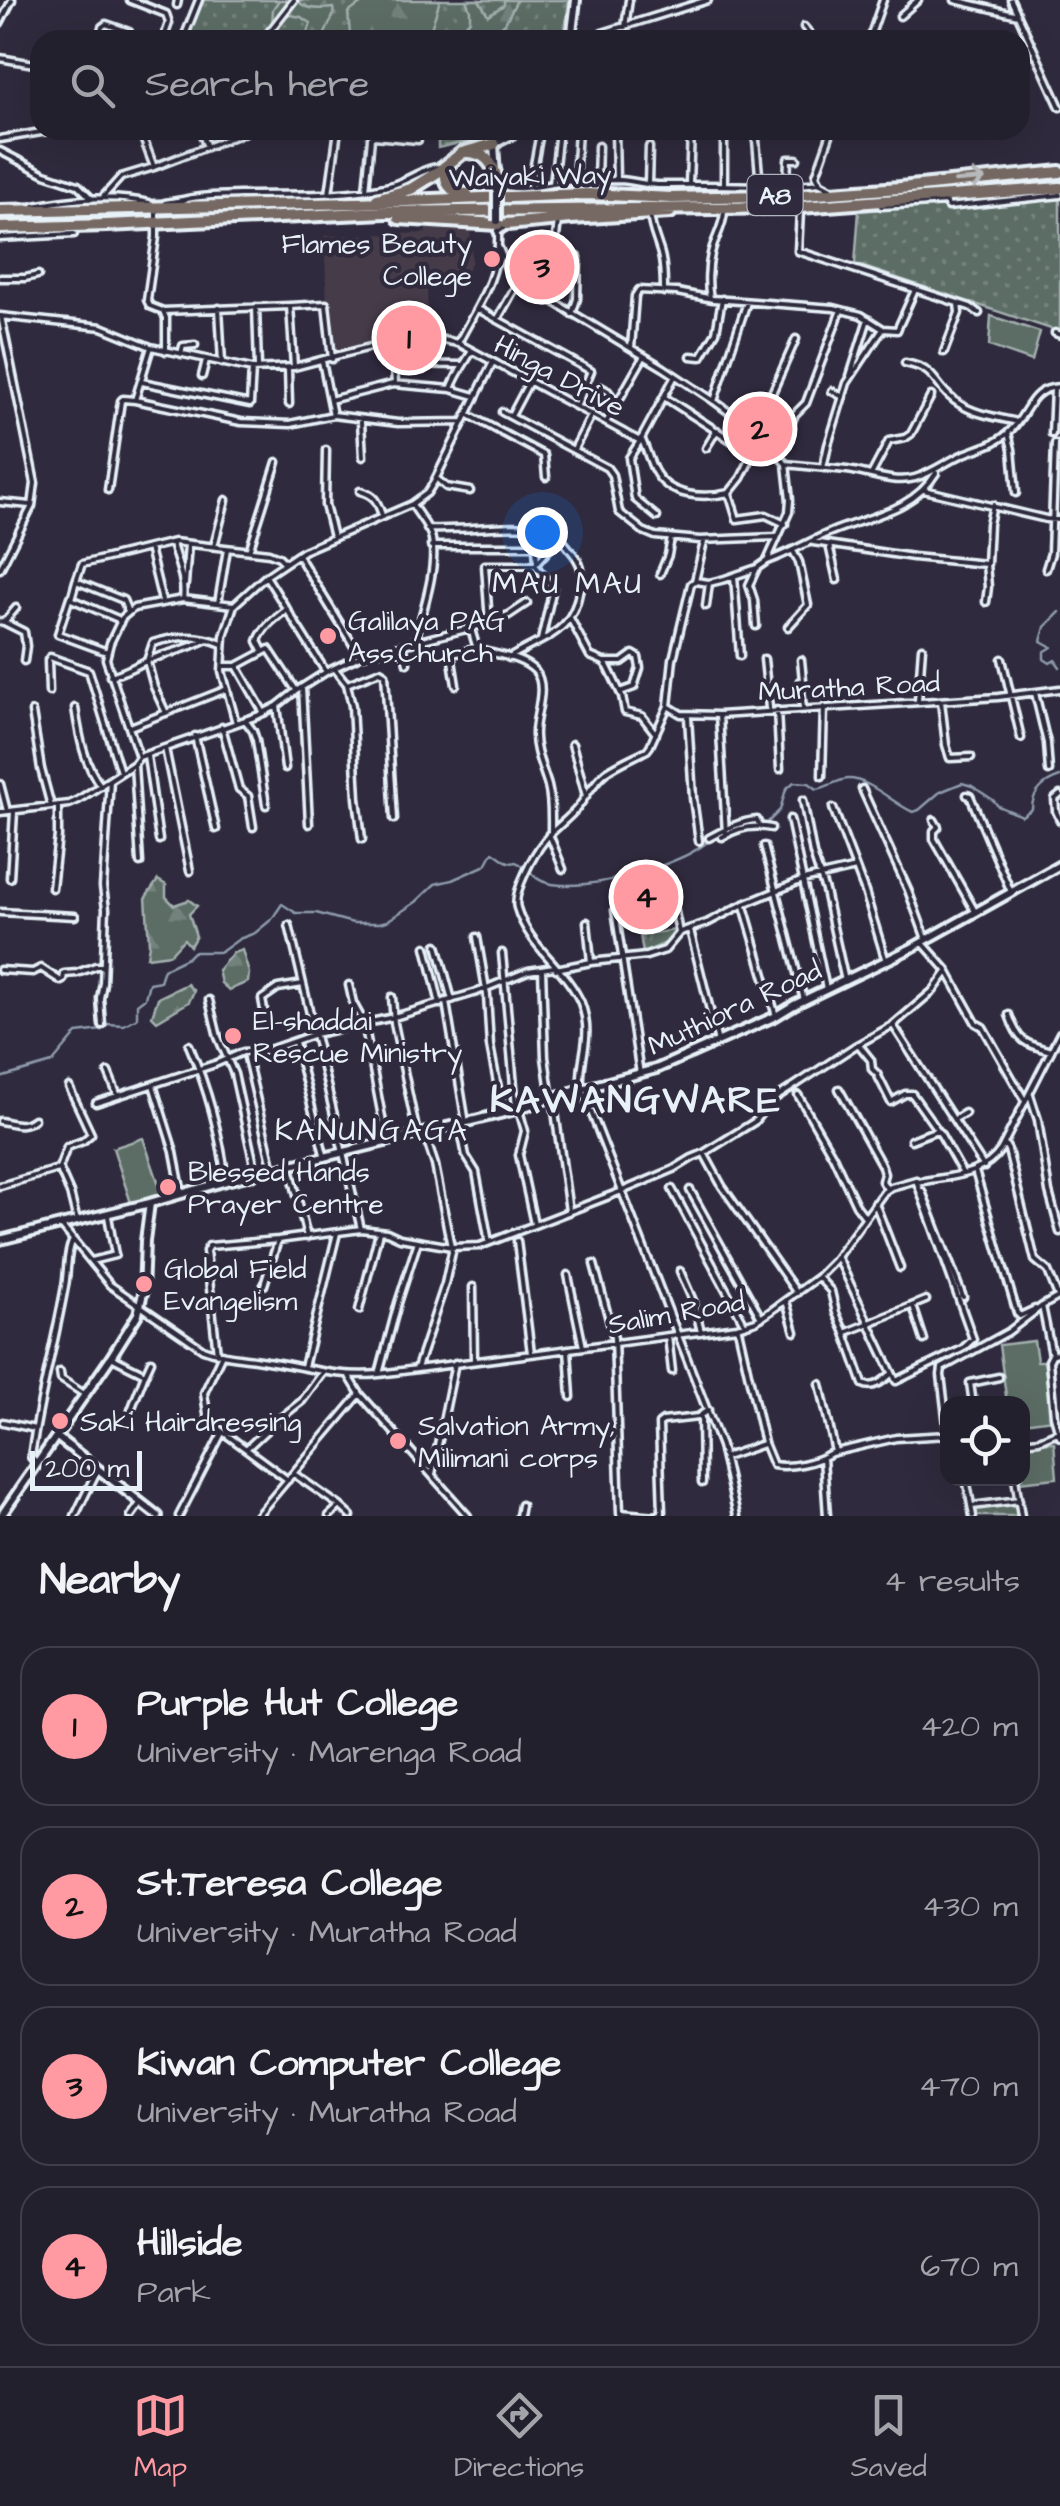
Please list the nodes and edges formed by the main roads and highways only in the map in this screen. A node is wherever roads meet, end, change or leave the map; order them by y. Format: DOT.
graph roads {
  1 [pos="494,144"];
  2 [pos="462,152"];
  3 [pos="447,164"];
  4 [pos="1060,172"];
  5 [pos="494,187"];
  6 [pos="1060,191"];
  7 [pos="586,194"];
  8 [pos="459,199"];
  9 [pos="356,204"];
  10 [pos="582,209"];
  11 [pos="681,209"];
  12 [pos="0,211"];
  13 [pos="276,211"];
  14 [pos="452,211"];
  15 [pos="338,214"];
  16 [pos="0,228"];
  1 -- 2 [label="highway"];
  2 -- 3 [label="highway"];
  2 -- 5 [label="highway"];
  3 -- 5 [label="highway"];
  3 -- 9 [label="highway"];
  7 -- 4 [label="highway, Waiyaki Way / A8, one-way"];
  5 -- 7 [label="highway, Waiyaki Way / A8"];
  5 -- 8 [label="highway, Waiyaki Way / A8"];
  6 -- 11 [label="highway, Waiyaki Way / A8"];
  7 -- 10 [label="highway"];
  8 -- 9 [label="highway, Waiyaki Way / A8"];
  8 -- 14 [label="highway"];
  9 -- 13 [label="highway, Waiyaki Way / A8"];
  10 -- 11 [label="highway, Waiyaki Way / A8"];
  10 -- 14 [label="highway, Waiyaki Way / A8"];
  11 -- 15 [label="highway, Waiyaki Way / A8"];
  12 -- 13 [label="highway, Waiyaki Way / A8"];
  13 -- 15 [label="highway, Waiyaki Way / A8"];
  13 -- 16 [label="highway, Waiyaki Way / A8"];
  14 -- 15 [label="highway, Waiyaki Way / A8"];
}
